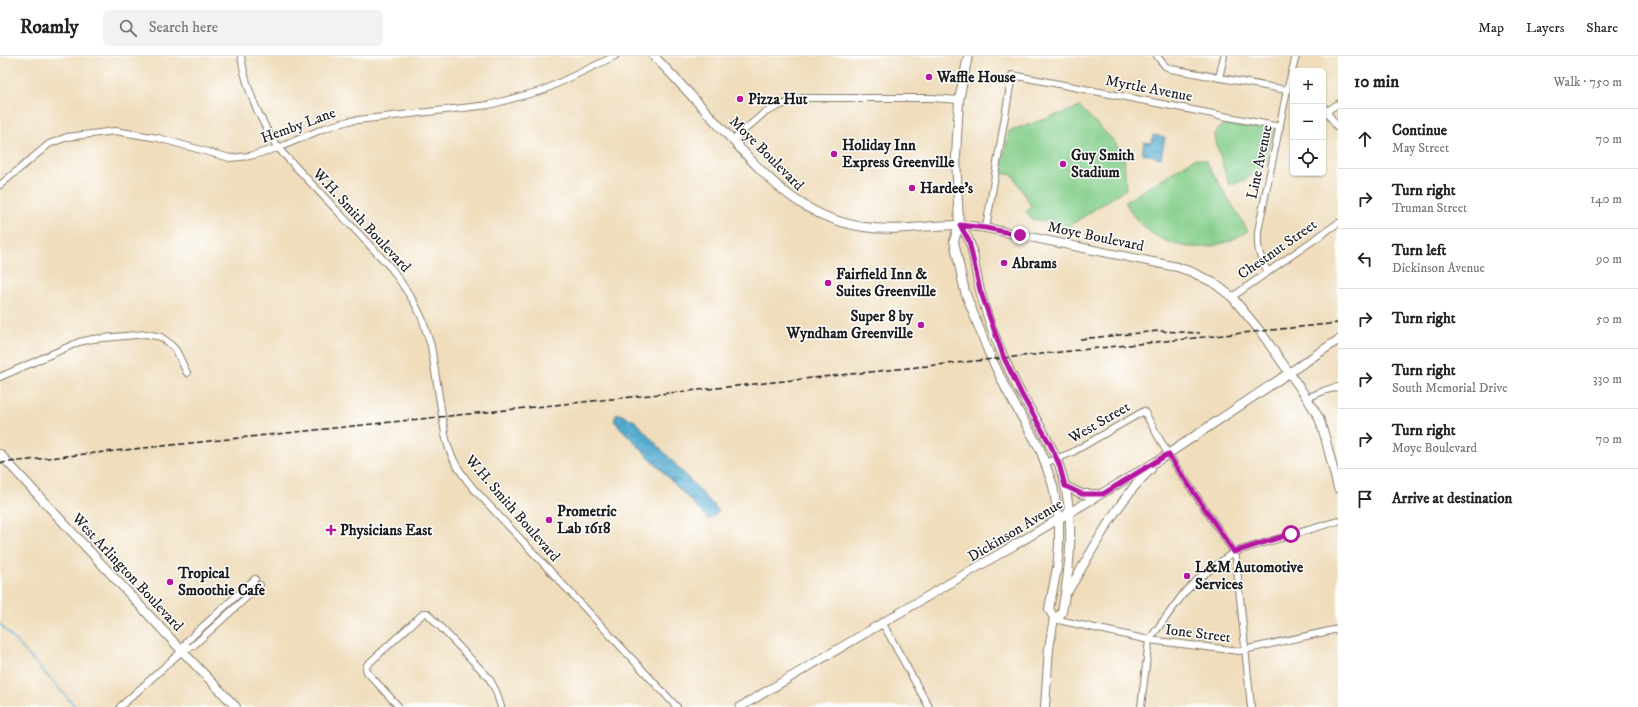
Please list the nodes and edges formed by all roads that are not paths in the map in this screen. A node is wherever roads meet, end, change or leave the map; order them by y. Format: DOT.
graph roads {
  1 [pos="241,56"];
  2 [pos="615,56"];
  3 [pos="654,56"];
  4 [pos="968,56"];
  5 [pos="1224,56"];
  6 [pos="1296,56"];
  7 [pos="1156,57"];
  8 [pos="1294,63"];
  9 [pos="1298,68"];
  10 [pos="1219,78"];
  11 [pos="1287,90"];
  12 [pos="960,100"];
  13 [pos="1338,104"];
  14 [pos="1326,109"];
  15 [pos="1326,110"];
  16 [pos="1280,127"];
  17 [pos="1338,128"];
  18 [pos="733,140"];
  19 [pos="278,148"];
  20 [pos="0,185"];
  21 [pos="1338,223"];
  22 [pos="960,225"];
  23 [pos="986,228"];
  24 [pos="1268,272"];
  25 [pos="1232,297"];
  26 [pos="1338,340"];
  27 [pos="187,373"];
  28 [pos="1290,373"];
  29 [pos="0,377"];
  30 [pos="1338,387"];
  31 [pos="1307,398"];
  32 [pos="0,454"];
  33 [pos="1165,456"];
  34 [pos="1056,458"];
  35 [pos="1045,463"];
  36 [pos="1065,486"];
  37 [pos="1338,488"];
  38 [pos="1103,494"];
  39 [pos="1070,513"];
  40 [pos="1059,520"];
  41 [pos="1338,521"];
  42 [pos="1234,552"];
  43 [pos="255,579"];
  44 [pos="260,585"];
  45 [pos="1065,595"];
  46 [pos="1054,618"];
  47 [pos="883,624"];
  48 [pos="1338,629"];
  49 [pos="1149,640"];
  50 [pos="1246,650"];
  51 [pos="182,651"];
  52 [pos="120,707"];
  53 [pos="236,707"];
  54 [pos="399,707"];
  55 [pos="500,707"];
  56 [pos="677,707"];
  57 [pos="740,707"];
  58 [pos="929,707"];
  59 [pos="1045,707"];
  60 [pos="1141,707"];
  61 [pos="1251,707"];
  1 -- 19 [label="street, W.H. Smith Boulevard"];
  2 -- 19 [label="street, Hemby Lane"];
  3 -- 18 [label="main road, Moye Boulevard"];
  4 -- 12 [label="main road"];
  5 -- 10 [label="street"];
  6 -- 8 [label="street, Line Avenue"];
  7 -- 10 [label="street"];
  8 -- 9 [label="street"];
  8 -- 11 [label="street, Line Avenue"];
  10 -- 11 [label="street"];
  11 -- 16 [label="street, Line Avenue"];
  12 -- 18 [label="street"];
  12 -- 22 [label="main road"];
  13 -- 14 [label="street"];
  15 -- 17 [label="street"];
  16 -- 23 [label="street, Myrtle Avenue"];
  16 -- 24 [label="street, Line Avenue"];
  18 -- 22 [label="main road, Moye Boulevard"];
  19 -- 20 [label="street, Hemby Lane"];
  19 -- 56 [label="street, W.H. Smith Boulevard"];
  21 -- 24 [label="street, Chestnut Street"];
  22 -- 23 [label="main road, Moye Boulevard"];
  22 -- 34 [label="main road"];
  22 -- 35 [label="main road"];
  23 -- 25 [label="main road, Moye Boulevard"];
  24 -- 25 [label="street, Chestnut Street"];
  25 -- 28 [label="main road, Moye Boulevard"];
  26 -- 28 [label="main road, Dickinson Avenue"];
  27 -- 29 [label="street"];
  28 -- 31 [label="main road, Moye Boulevard"];
  28 -- 33 [label="main road, Dickinson Avenue"];
  30 -- 31 [label="street"];
  31 -- 37 [label="main road, Moye Boulevard"];
  32 -- 51 [label="main road, West Arlington Boulevard"];
  33 -- 34 [label="street, West Street"];
  33 -- 38 [label="main road, Dickinson Avenue"];
  33 -- 42 [label="street"];
  33 -- 45 [label="main road"];
  34 -- 35 [label="street, West Street"];
  34 -- 36 [label="main road"];
  35 -- 40 [label="main road"];
  36 -- 38 [label="main road"];
  36 -- 39 [label="main road"];
  38 -- 39 [label="main road, Dickinson Avenue"];
  39 -- 40 [label="main road, Dickinson Avenue"];
  39 -- 45 [label="main road"];
  40 -- 46 [label="main road"];
  40 -- 47 [label="main road, Dickinson Avenue"];
  41 -- 42 [label="street"];
  42 -- 49 [label="street"];
  42 -- 50 [label="street"];
  43 -- 51 [label="street"];
  44 -- 51 [label="street"];
  45 -- 46 [label="main road"];
  46 -- 49 [label="street, Ione Street"];
  46 -- 59 [label="main road"];
  47 -- 57 [label="main road, Dickinson Avenue"];
  47 -- 58 [label="street"];
  48 -- 50 [label="street, Ione Street"];
  49 -- 50 [label="street, Ione Street"];
  49 -- 60 [label="street"];
  50 -- 61 [label="street"];
  51 -- 52 [label="street"];
  51 -- 53 [label="main road, West Arlington Boulevard"];
  54 -- 55 [label="street"];
}
